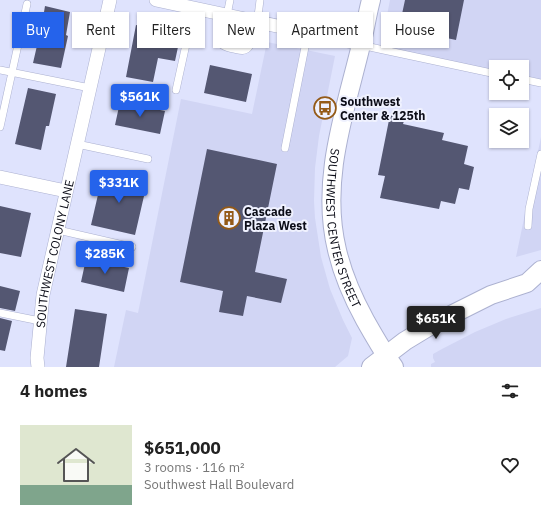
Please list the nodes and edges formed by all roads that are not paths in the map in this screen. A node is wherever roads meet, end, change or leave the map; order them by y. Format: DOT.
graph roads {
  1 [pos="110,0"];
  2 [pos="156,0"];
  3 [pos="230,0"];
  4 [pos="260,0"];
  5 [pos="371,0"];
  6 [pos="27,4"];
  7 [pos="194,8"];
  8 [pos="213,12"];
  9 [pos="225,12"];
  10 [pos="258,12"];
  11 [pos="368,12"];
  12 [pos="373,47"];
  13 [pos="229,48"];
  14 [pos="248,48"];
  15 [pos="305,48"];
  16 [pos="360,48"];
  17 [pos="0,70"];
  18 [pos="13,72"];
  19 [pos="489,73"];
  20 [pos="529,80"];
  21 [pos="541,83"];
  22 [pos="90,88"];
  23 [pos="176,90"];
  24 [pos="0,127"];
  25 [pos="77,144"];
  26 [pos="285,148"];
  27 [pos="541,154"];
  28 [pos="148,159"];
  29 [pos="0,177"];
  30 [pos="66,192"];
  31 [pos="528,226"];
  32 [pos="58,230"];
  33 [pos="132,247"];
  34 [pos="541,270"];
  35 [pos="534,285"];
  36 [pos="0,313"];
  37 [pos="40,321"];
  38 [pos="389,361"];
  39 [pos="38,367"];
  40 [pos="371,367"];
  1 -- 22 [label="street, SOUTHWEST COLONY LANE"];
  2 -- 7 [label="street"];
  3 -- 9 [label="lane"];
  4 -- 10 [label="lane"];
  5 -- 11 [label="street, SOUTHWEST CENTER STREET"];
  6 -- 18 [label="lane"];
  7 -- 8 [label="street"];
  7 -- 23 [label="lane"];
  12 -- 19 [label="lane"];
  13 -- 14 [label="lane"];
  15 -- 26 [label="lane"];
  16 -- 38 [label="street, SOUTHWEST CENTER STREET"];
  17 -- 18 [label="lane"];
  18 -- 22 [label="lane"];
  18 -- 24 [label="lane"];
  20 -- 21 [label="lane"];
  22 -- 25 [label="street, SOUTHWEST COLONY LANE"];
  25 -- 28 [label="lane"];
  25 -- 30 [label="street, SOUTHWEST COLONY LANE"];
  27 -- 31 [label="lane"];
  29 -- 30 [label="street"];
  30 -- 32 [label="street, SOUTHWEST COLONY LANE"];
  32 -- 33 [label="lane"];
  32 -- 37 [label="street, SOUTHWEST COLONY LANE"];
  34 -- 35 [label="street"];
  35 -- 38 [label="street"];
  36 -- 37 [label="lane"];
  37 -- 39 [label="street, SOUTHWEST COLONY LANE"];
  38 -- 40 [label="street"];
}
